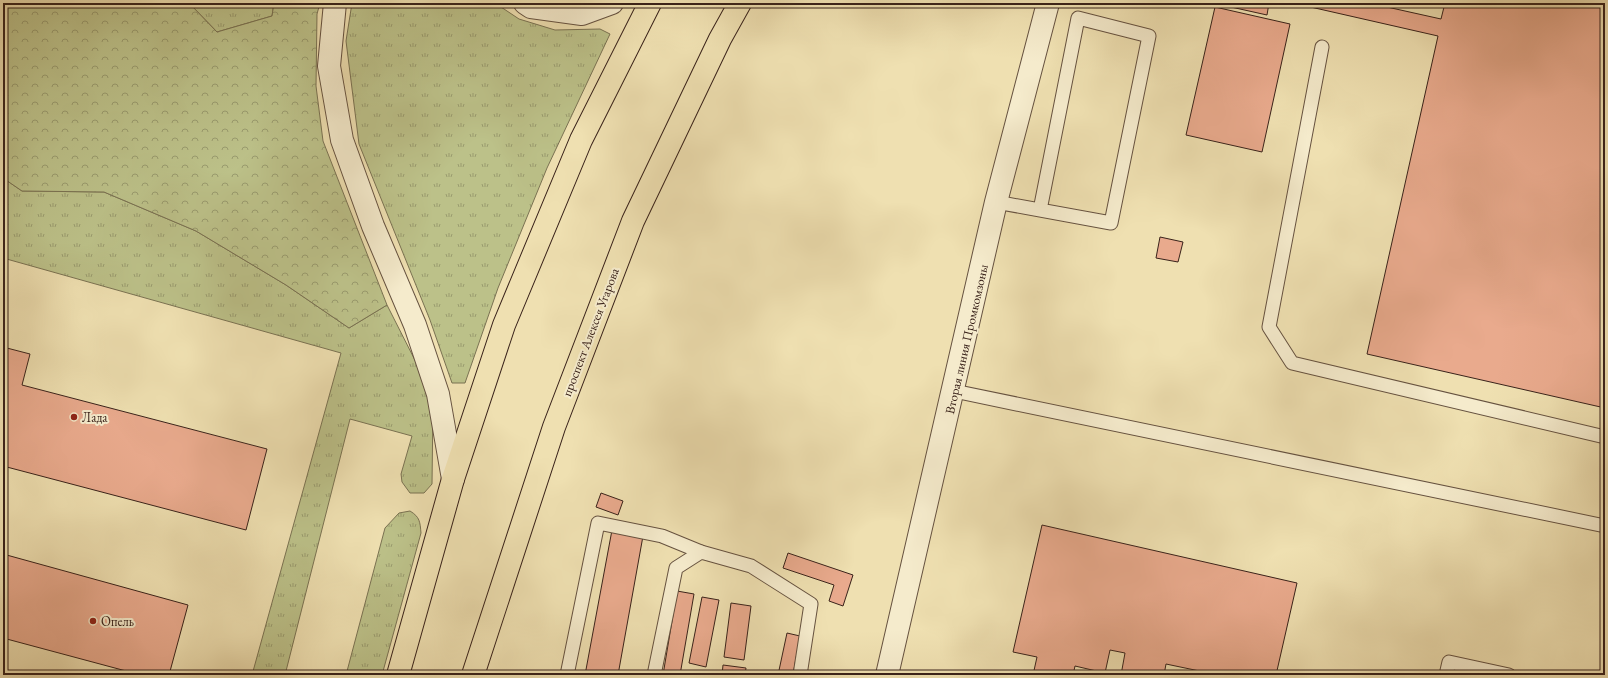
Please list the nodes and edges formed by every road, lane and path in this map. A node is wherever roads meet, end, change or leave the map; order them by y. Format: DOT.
graph roads {
  1 [pos="335,3"];
  2 [pos="525,3"];
  3 [pos="612,3"];
  4 [pos="650,3"];
  5 [pos="740,3"];
  6 [pos="1048,3"];
  7 [pos="1322,46"];
  8 [pos="996,202"];
  9 [pos="1040,210"];
  10 [pos="954,391"];
  11 [pos="1605,437"];
  12 [pos="453,479"];
  13 [pos="1605,526"];
  14 [pos="701,552"];
  15 [pos="398,675"];
  16 [pos="473,675"];
  17 [pos="567,675"];
  18 [pos="654,675"];
  19 [pos="800,675"];
  20 [pos="887,675"];
  21 [pos="1446,675"];
  22 [pos="1509,675"];
  1 -- 12 [label="street"];
  2 -- 3 [label="street"];
  4 -- 12 [label="main road"];
  5 -- 16 [label="main road, проспект Алексея Угарова"];
  6 -- 8 [label="street, Вторая линия Промкомзоны"];
  7 -- 11 [label="lane"];
  8 -- 9 [label="lane"];
  8 -- 10 [label="street, Вторая линия Промкомзоны"];
  9 -- 9 [label="lane"];
  10 -- 13 [label="lane"];
  10 -- 20 [label="street, Вторая линия Промкомзоны"];
  12 -- 15 [label="main road"];
  14 -- 17 [label="lane"];
  14 -- 18 [label="lane"];
  14 -- 19 [label="lane"];
  21 -- 22 [label="lane"];
}
